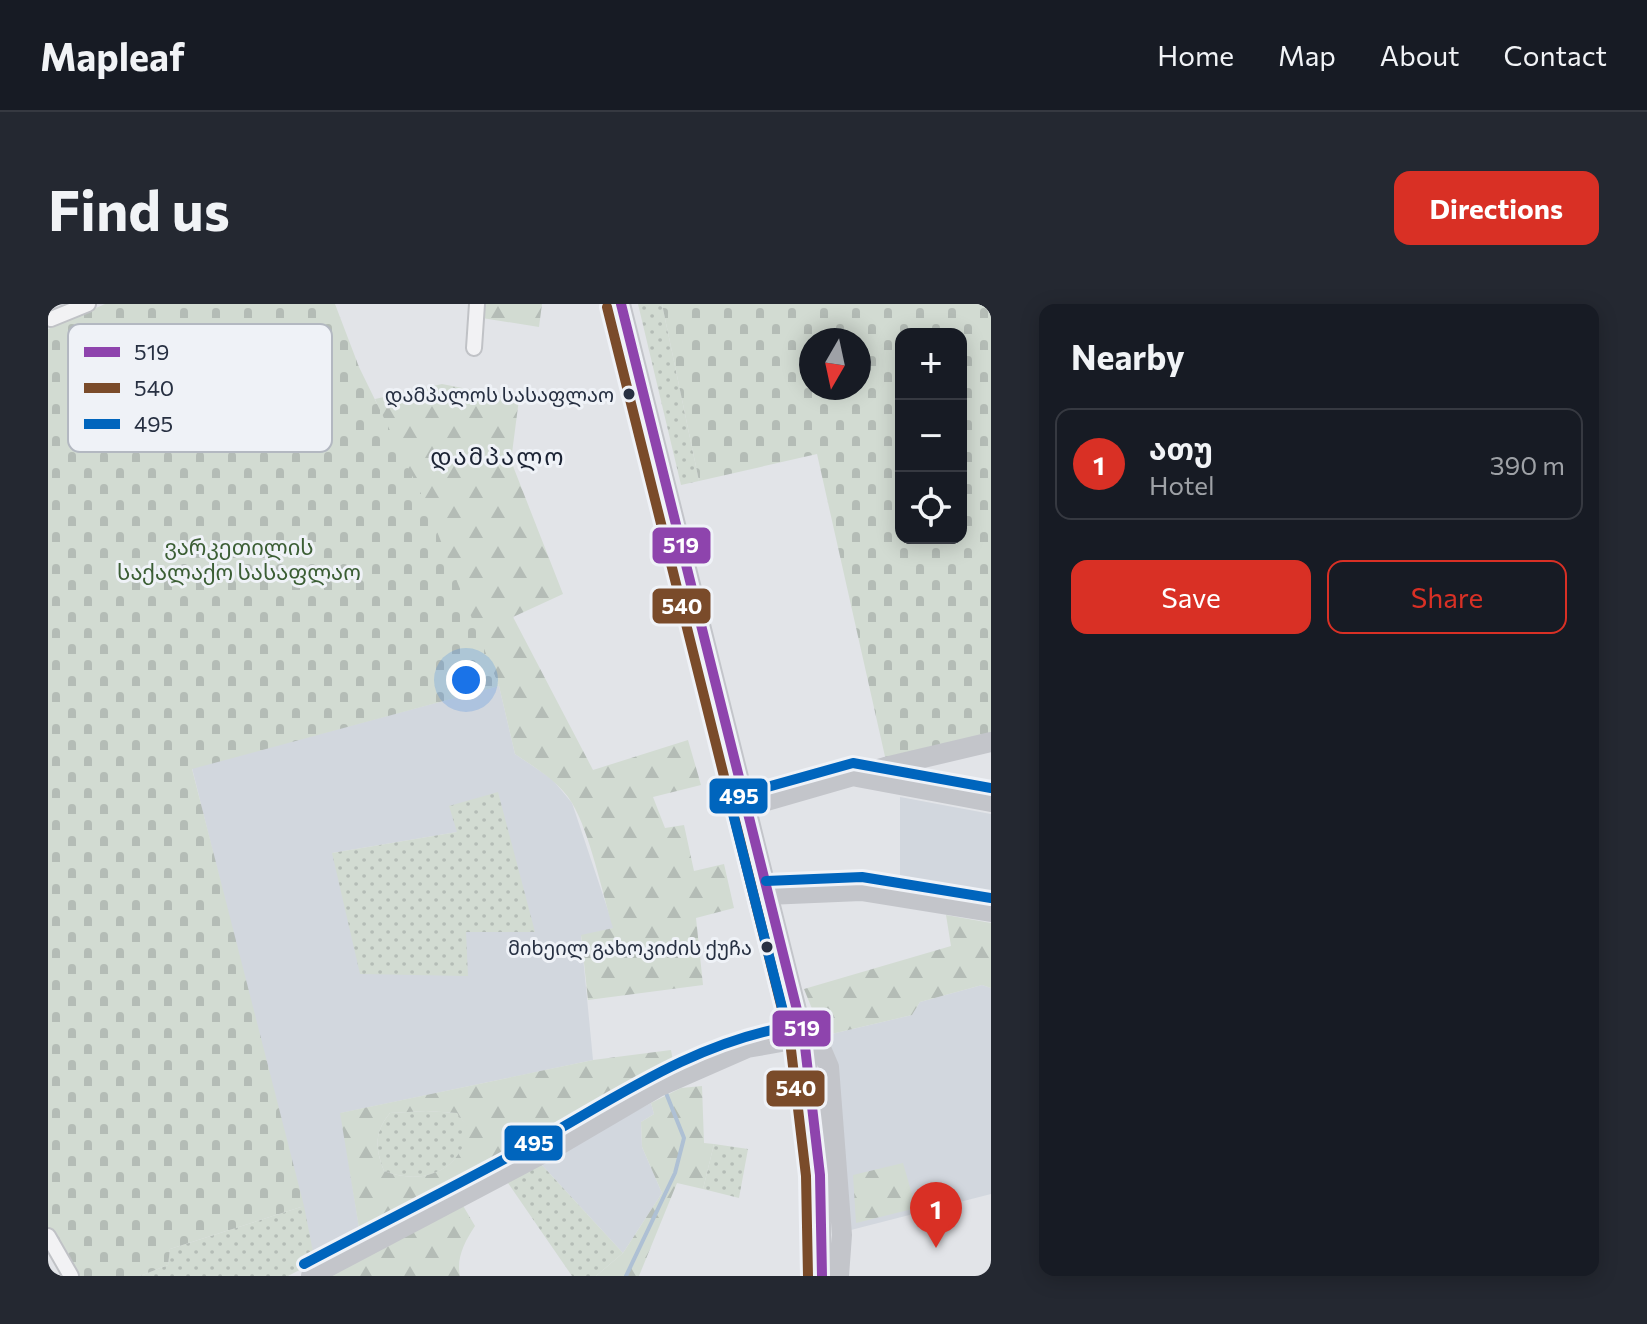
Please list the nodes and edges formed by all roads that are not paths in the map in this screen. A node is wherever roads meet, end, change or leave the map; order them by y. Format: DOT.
graph roads {
  1 [pos="88,304"];
  2 [pos="477,304"];
  3 [pos="621,304"];
  4 [pos="51,319"];
  5 [pos="474,348"];
  6 [pos="991,742"];
  7 [pos="951,752"];
  8 [pos="853,777"];
  9 [pos="945,793"];
  10 [pos="991,802"];
  11 [pos="746,807"];
  12 [pos="767,895"];
  13 [pos="991,912"];
  14 [pos="804,1038"];
  15 [pos="48,1236"];
  16 [pos="71,1276"];
  17 [pos="311,1276"];
  18 [pos="822,1276"];
  19 [pos="839,1276"];
  1 -- 4 [label="street"];
  2 -- 5 [label="street"];
  3 -- 11 [label="street"];
  6 -- 7 [label="street"];
  7 -- 8 [label="street"];
  7 -- 9 [label="street"];
  8 -- 9 [label="street"];
  8 -- 11 [label="street"];
  9 -- 10 [label="street"];
  11 -- 12 [label="street"];
  12 -- 13 [label="street"];
  12 -- 14 [label="street"];
  14 -- 17 [label="street"];
  14 -- 18 [label="street"];
  14 -- 19 [label="street"];
  15 -- 16 [label="street"];
}
